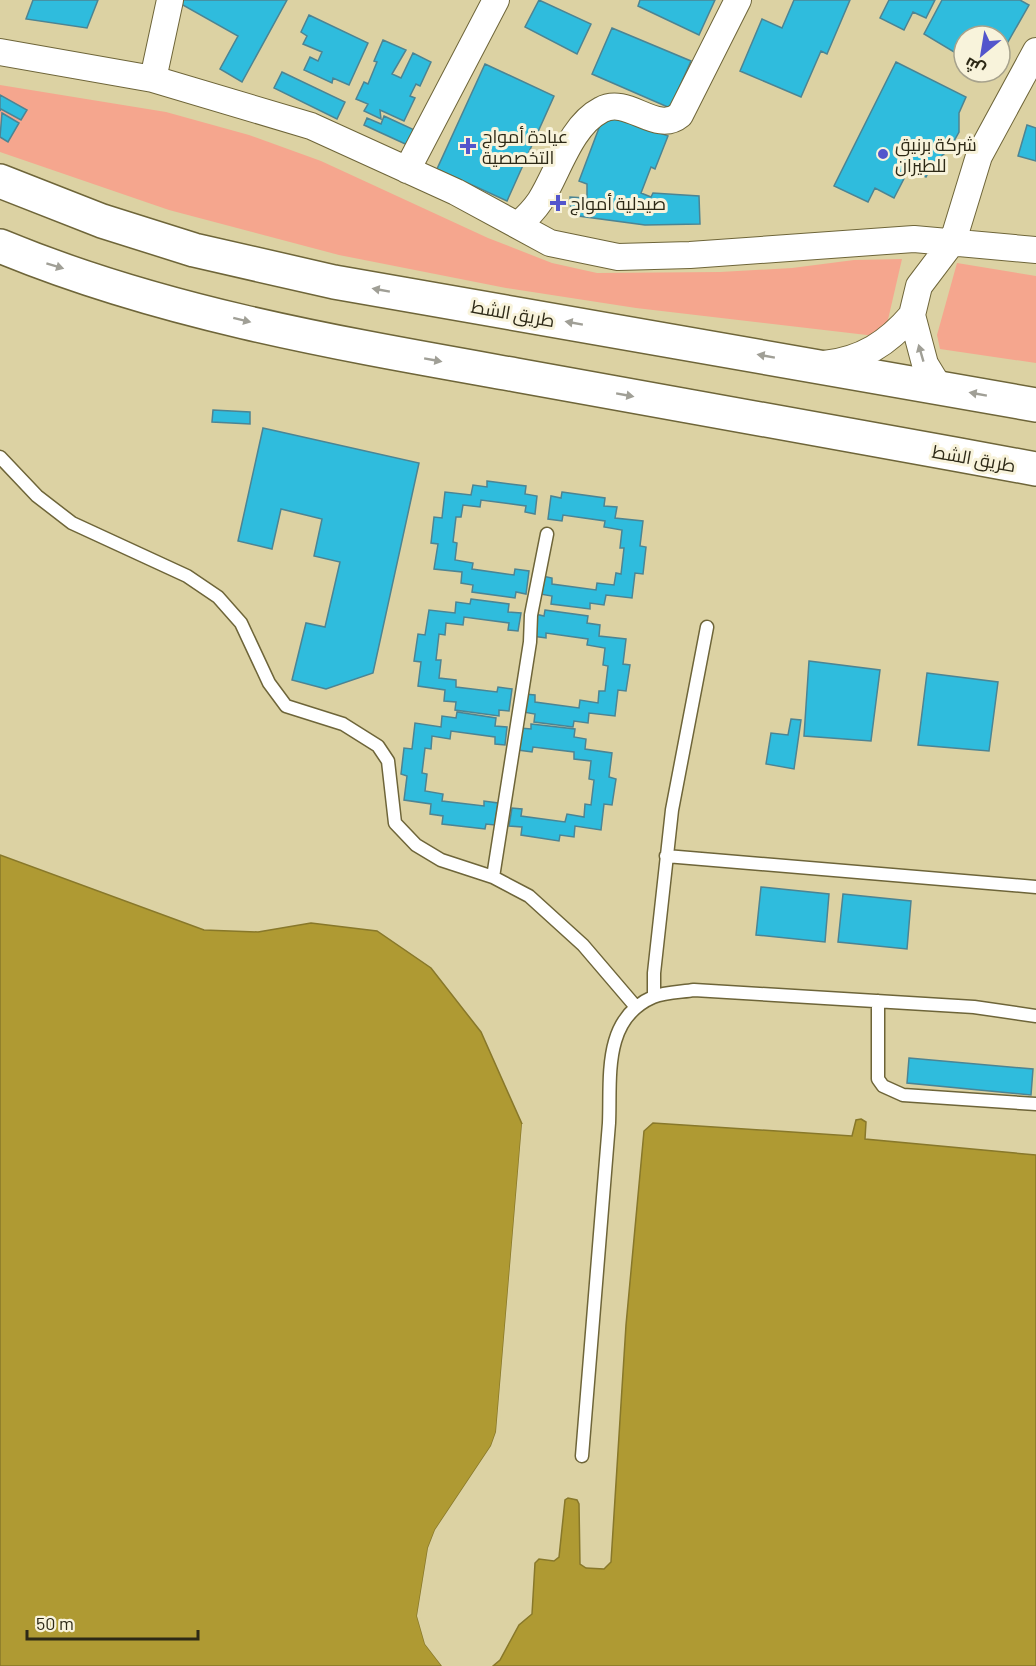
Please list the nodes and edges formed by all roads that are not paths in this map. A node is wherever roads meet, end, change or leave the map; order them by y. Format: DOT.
graph roads {
  1 [pos="170,0"];
  2 [pos="496,0"];
  3 [pos="738,0"];
  4 [pos="1036,51"];
  5 [pos="0,52"];
  6 [pos="153,79"];
  7 [pos="407,170"];
  8 [pos="0,181"];
  9 [pos="518,225"];
  10 [pos="901,240"];
  11 [pos="953,241"];
  12 [pos="0,246"];
  13 [pos="1036,250"];
  14 [pos="919,286"];
  15 [pos="912,315"];
  16 [pos="817,365"];
  17 [pos="939,387"];
  18 [pos="1036,405"];
  19 [pos="0,457"];
  20 [pos="1036,469"];
  21 [pos="547,534"];
  22 [pos="707,627"];
  23 [pos="666,856"];
  24 [pos="493,877"];
  25 [pos="1036,887"];
  26 [pos="654,996"];
  27 [pos="878,1001"];
  28 [pos="636,1007"];
  29 [pos="1036,1017"];
  30 [pos="1036,1104"];
  31 [pos="582,1456"];
  1 -- 6 [label="street"];
  2 -- 7 [label="street"];
  3 -- 9 [label="street"];
  4 -- 11 [label="street"];
  5 -- 6 [label="street"];
  6 -- 7 [label="street"];
  7 -- 9 [label="street"];
  16 -- 8 [label="highway, طريق الشط, one-way"];
  9 -- 10 [label="street"];
  10 -- 11 [label="street"];
  10 -- 14 [label="street"];
  11 -- 13 [label="street"];
  11 -- 14 [label="street"];
  12 -- 20 [label="highway, طريق الشط, one-way"];
  14 -- 15 [label="street"];
  15 -- 16 [label="street"];
  17 -- 15 [label="street, one-way"];
  16 -- 17 [label="highway, طريق الشط"];
  18 -- 17 [label="highway, طريق الشط, one-way"];
  19 -- 24 [label="lane"];
  21 -- 24 [label="lane"];
  22 -- 23 [label="lane"];
  23 -- 25 [label="lane"];
  23 -- 26 [label="lane"];
  24 -- 28 [label="lane"];
  26 -- 27 [label="lane"];
  26 -- 28 [label="lane"];
  27 -- 29 [label="lane"];
  27 -- 30 [label="lane"];
  28 -- 31 [label="lane"];
}
